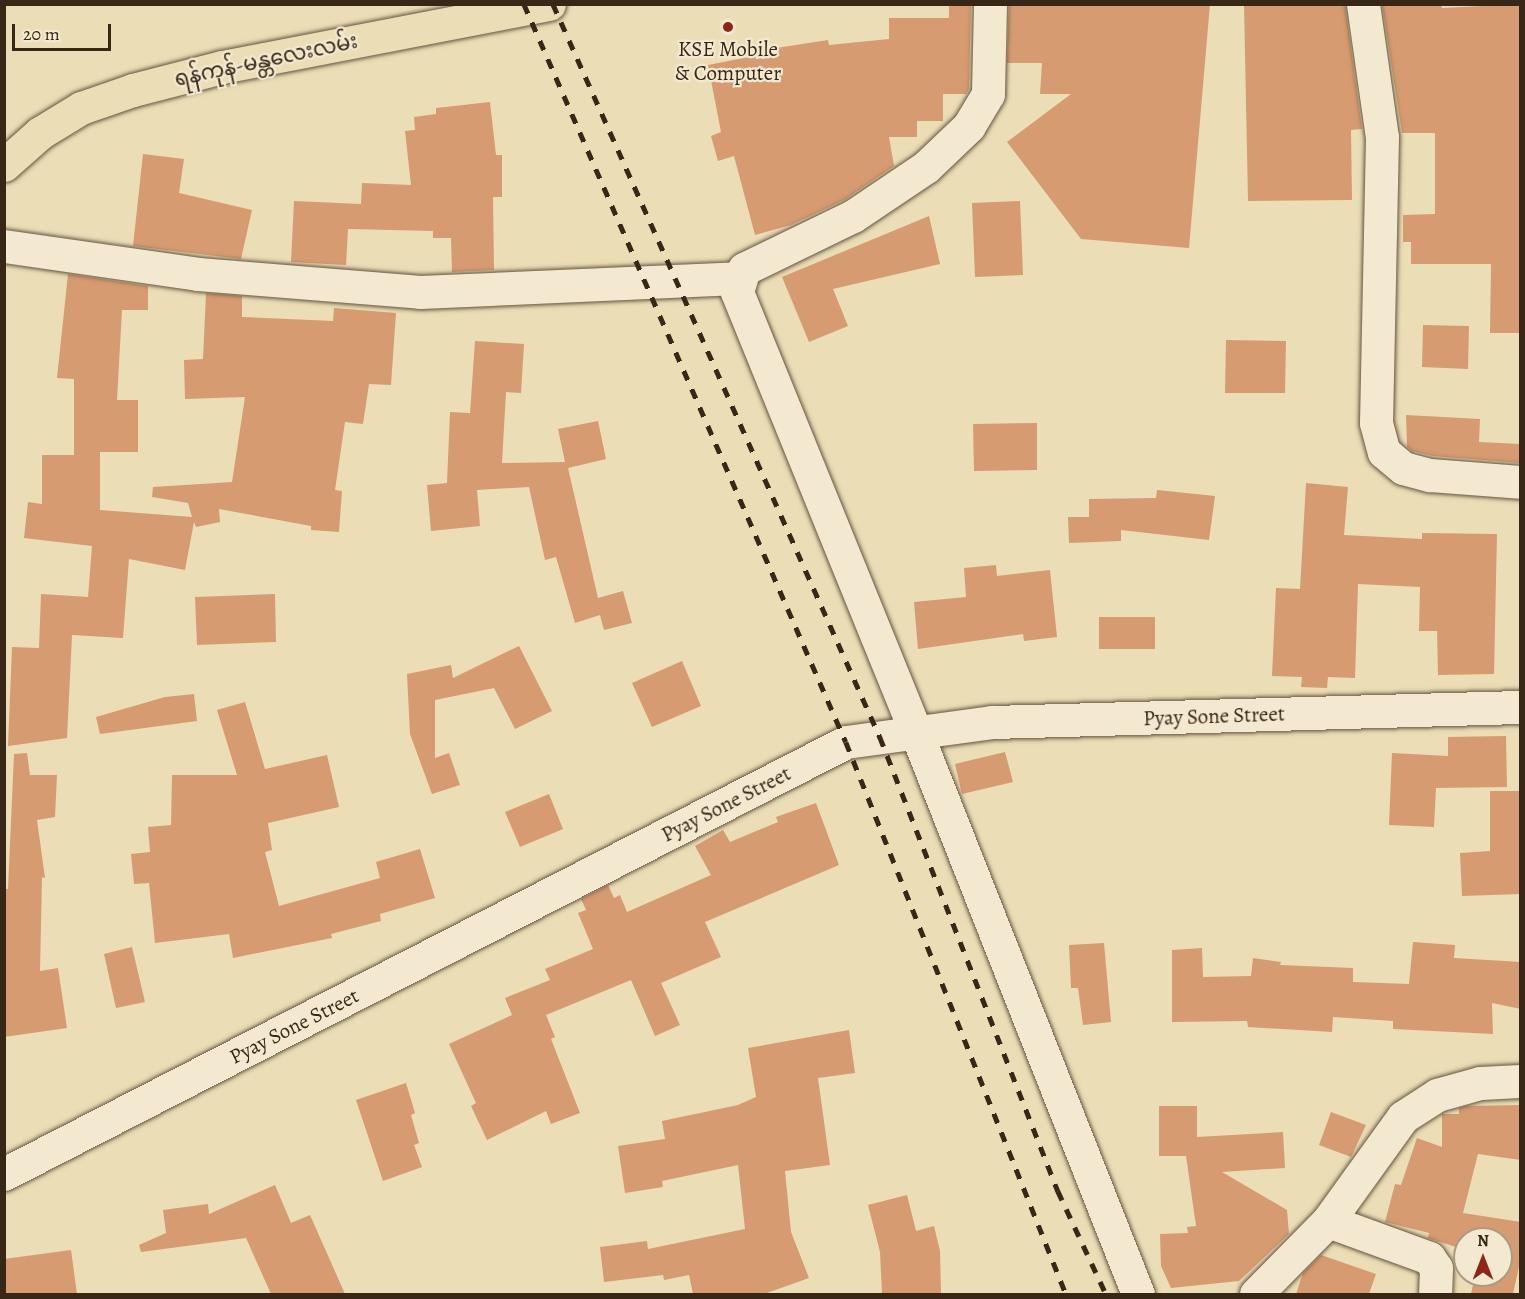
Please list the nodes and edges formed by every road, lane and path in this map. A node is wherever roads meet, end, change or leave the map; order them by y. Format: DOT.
graph roads {
  1 [pos="549,4"];
  2 [pos="990,4"];
  3 [pos="1363,4"];
  4 [pos="4,165"];
  5 [pos="4,246"];
  6 [pos="738,278"];
  7 [pos="1521,482"];
  8 [pos="1521,707"];
  9 [pos="916,732"];
  10 [pos="1521,1080"];
  11 [pos="4,1174"];
  12 [pos="1328,1221"];
  13 [pos="1138,1294"];
  14 [pos="1256,1294"];
  15 [pos="1435,1294"];
  1 -- 4 [label="main road, ရန်ကုန်-မန္တလေးလမ်း"];
  2 -- 6 [label="street"];
  3 -- 7 [label="street"];
  5 -- 6 [label="street"];
  6 -- 9 [label="street"];
  8 -- 9 [label="street, Pyay Sone Street"];
  9 -- 11 [label="street, Pyay Sone Street"];
  9 -- 13 [label="street"];
  10 -- 12 [label="street"];
  12 -- 14 [label="street"];
  12 -- 15 [label="street"];
}
